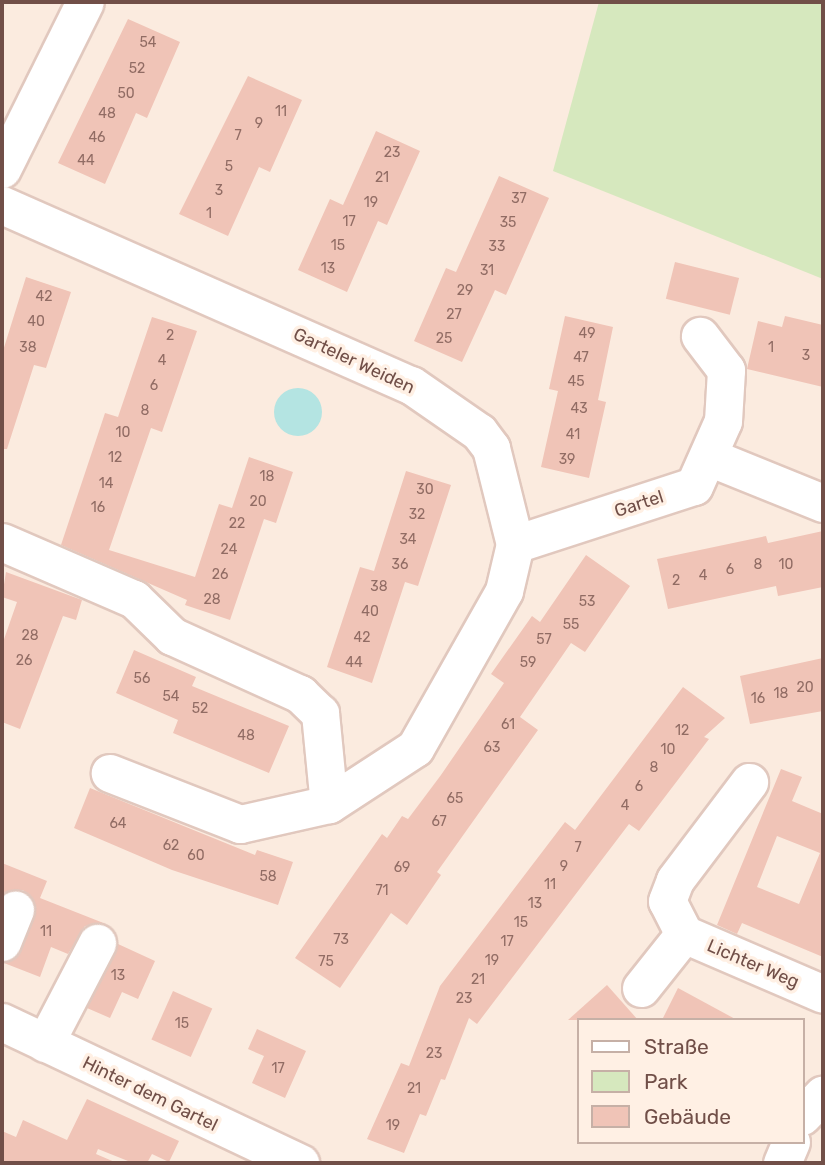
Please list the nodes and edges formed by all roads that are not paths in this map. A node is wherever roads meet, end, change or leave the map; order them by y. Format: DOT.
graph roads {
  1 [pos="85,2"];
  2 [pos="2,169"];
  3 [pos="2,205"];
  4 [pos="700,336"];
  5 [pos="709,457"];
  6 [pos="823,503"];
  7 [pos="2,542"];
  8 [pos="515,544"];
  9 [pos="110,773"];
  10 [pos="749,782"];
  11 [pos="329,804"];
  12 [pos="684,934"];
  13 [pos="97,943"];
  14 [pos="640,988"];
  15 [pos="823,994"];
  16 [pos="2,1022"];
  17 [pos="45,1043"];
  18 [pos="823,1094"];
  19 [pos="804,1114"];
  20 [pos="790,1144"];
  21 [pos="300,1163"];
  22 [pos="782,1163"];
  1 -- 2 [label="street"];
  3 -- 8 [label="street, Garteler Weiden"];
  4 -- 5 [label="street, Gartel"];
  5 -- 6 [label="street"];
  5 -- 8 [label="street, Gartel"];
  7 -- 11 [label="street"];
  8 -- 11 [label="street, Garteler Weiden"];
  9 -- 11 [label="street, Garteler Weiden"];
  10 -- 12 [label="street"];
  12 -- 14 [label="street"];
  12 -- 15 [label="street, Lichter Weg"];
  13 -- 17 [label="street"];
  16 -- 17 [label="street, Hinter dem Gartel"];
  17 -- 21 [label="street, Hinter dem Gartel"];
  18 -- 19 [label="street"];
  20 -- 22 [label="street"];
}
